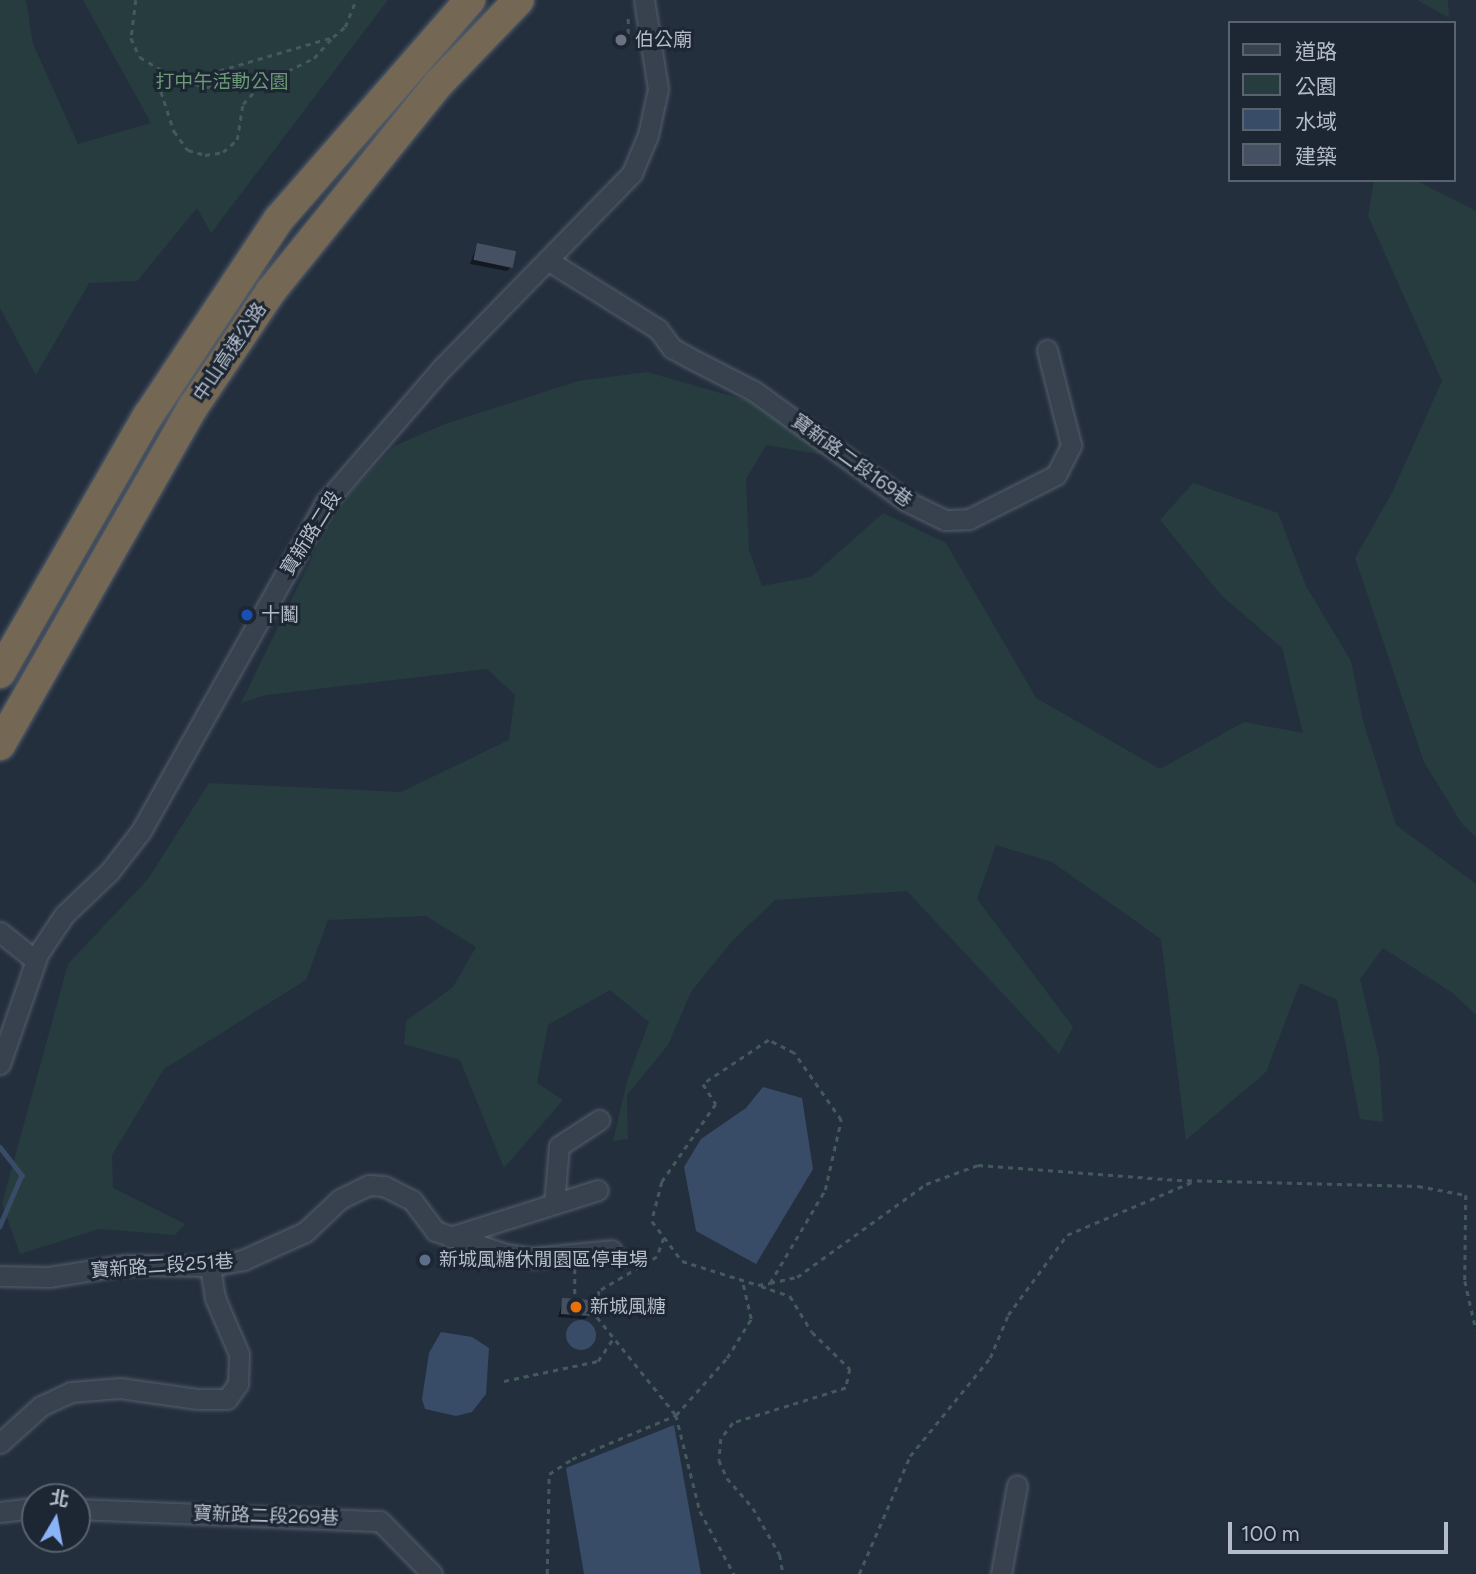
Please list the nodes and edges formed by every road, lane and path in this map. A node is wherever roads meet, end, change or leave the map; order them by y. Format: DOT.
graph roads {
  1 [pos="136,0"];
  2 [pos="355,0"];
  3 [pos="470,0"];
  4 [pos="519,0"];
  5 [pos="644,0"];
  6 [pos="333,37"];
  7 [pos="164,75"];
  8 [pos="181,82"];
  9 [pos="261,84"];
  10 [pos="549,261"];
  11 [pos="1047,351"];
  12 [pos="0,673"];
  13 [pos="0,745"];
  14 [pos="0,932"];
  15 [pos="36,960"];
  16 [pos="0,1064"];
  17 [pos="599,1120"];
  18 [pos="1195,1180"];
  19 [pos="598,1190"];
  20 [pos="554,1204"];
  21 [pos="450,1237"];
  22 [pos="664,1238"];
  23 [pos="612,1250"];
  24 [pos="575,1255"];
  25 [pos="210,1266"];
  26 [pos="0,1276"];
  27 [pos="742,1280"];
  28 [pos="770,1283"];
  29 [pos="758,1285"];
  30 [pos="575,1299"];
  31 [pos="1476,1330"];
  32 [pos="615,1336"];
  33 [pos="505,1381"];
  34 [pos="676,1415"];
  35 [pos="0,1443"];
  36 [pos="1017,1485"];
  37 [pos="21,1510"];
  38 [pos="91,1510"];
  39 [pos="0,1512"];
  40 [pos="432,1574"];
  41 [pos="547,1574"];
  42 [pos="734,1574"];
  43 [pos="783,1574"];
  44 [pos="859,1574"];
  45 [pos="1001,1574"];
  1 -- 7 [label="path"];
  2 -- 6 [label="path"];
  3 -- 12 [label="highway, 中山高速公路"];
  4 -- 13 [label="highway, 中山高速公路"];
  5 -- 10 [label="street, 寶新路二段"];
  6 -- 8 [label="path"];
  6 -- 9 [label="path"];
  7 -- 8 [label="path"];
  7 -- 9 [label="path"];
  8 -- 9 [label="path"];
  10 -- 11 [label="street, 寶新路二段169巷"];
  10 -- 15 [label="street, 寶新路二段"];
  14 -- 15 [label="street"];
  15 -- 16 [label="street, 寶新路二段"];
  17 -- 20 [label="street"];
  18 -- 28 [label="path"];
  18 -- 31 [label="path"];
  18 -- 44 [label="path"];
  19 -- 20 [label="street"];
  20 -- 21 [label="street"];
  21 -- 24 [label="street, 寶新路二段251巷"];
  21 -- 25 [label="street, 寶新路二段251巷"];
  22 -- 27 [label="path"];
  22 -- 28 [label="path"];
  22 -- 32 [label="path"];
  23 -- 24 [label="street, 寶新路二段251巷"];
  24 -- 30 [label="path"];
  25 -- 26 [label="street, 寶新路二段251巷"];
  25 -- 35 [label="street"];
  27 -- 29 [label="path"];
  27 -- 34 [label="path"];
  28 -- 29 [label="path"];
  29 -- 43 [label="path"];
  32 -- 33 [label="path"];
  32 -- 34 [label="path"];
  34 -- 41 [label="path"];
  34 -- 42 [label="path"];
  36 -- 45 [label="street"];
  37 -- 39 [label="street"];
  38 -- 40 [label="street, 寶新路二段269巷"];
}
